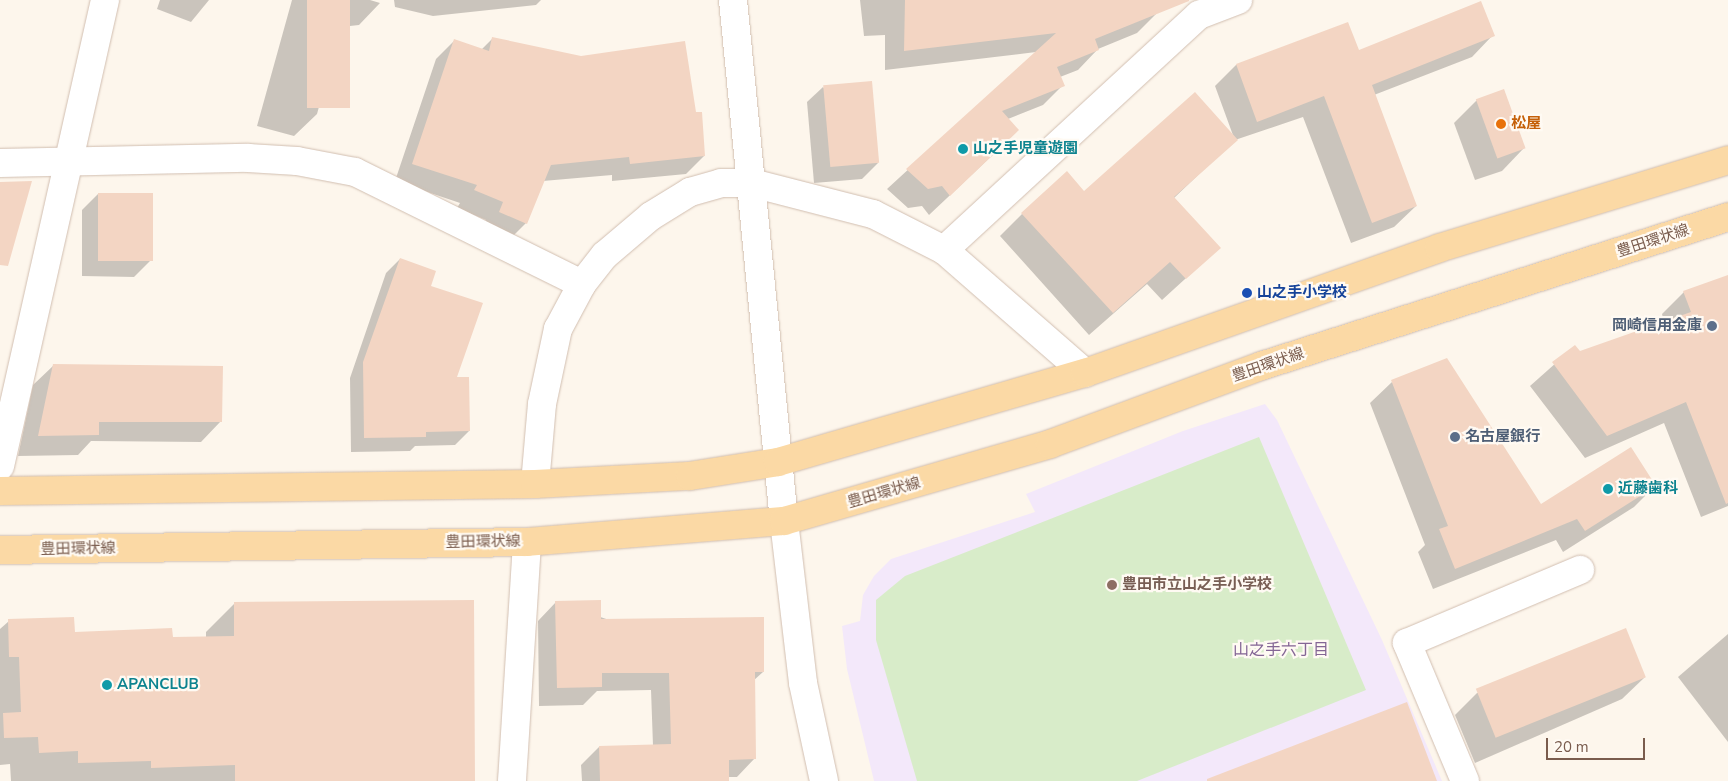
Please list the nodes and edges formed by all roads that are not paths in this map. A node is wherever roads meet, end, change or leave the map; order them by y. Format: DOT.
graph roads {
  1 [pos="105,0"];
  2 [pos="733,0"];
  3 [pos="1238,0"];
  4 [pos="1728,160"];
  5 [pos="0,163"];
  6 [pos="67,163"];
  7 [pos="752,183"];
  8 [pos="1728,217"];
  9 [pos="944,250"];
  10 [pos="582,284"];
  11 [pos="1085,373"];
  12 [pos="778,462"];
  13 [pos="0,466"];
  14 [pos="535,484"];
  15 [pos="0,491"];
  16 [pos="784,521"];
  17 [pos="526,542"];
  18 [pos="0,550"];
  19 [pos="1580,570"];
  20 [pos="512,781"];
  21 [pos="824,781"];
  22 [pos="1465,781"];
  1 -- 6 [label="street"];
  2 -- 7 [label="street"];
  3 -- 9 [label="street"];
  4 -- 11 [label="main road"];
  5 -- 6 [label="street"];
  6 -- 10 [label="street"];
  6 -- 13 [label="street"];
  7 -- 9 [label="street"];
  7 -- 10 [label="street"];
  7 -- 12 [label="street"];
  8 -- 16 [label="main road, 豊田環状線"];
  9 -- 11 [label="street"];
  10 -- 14 [label="street"];
  11 -- 12 [label="main road"];
  12 -- 14 [label="main road"];
  12 -- 16 [label="street"];
  14 -- 15 [label="main road"];
  16 -- 17 [label="main road, 豊田環状線"];
  16 -- 21 [label="street"];
  17 -- 18 [label="main road, 豊田環状線"];
  17 -- 20 [label="street"];
  19 -- 22 [label="street"];
}
